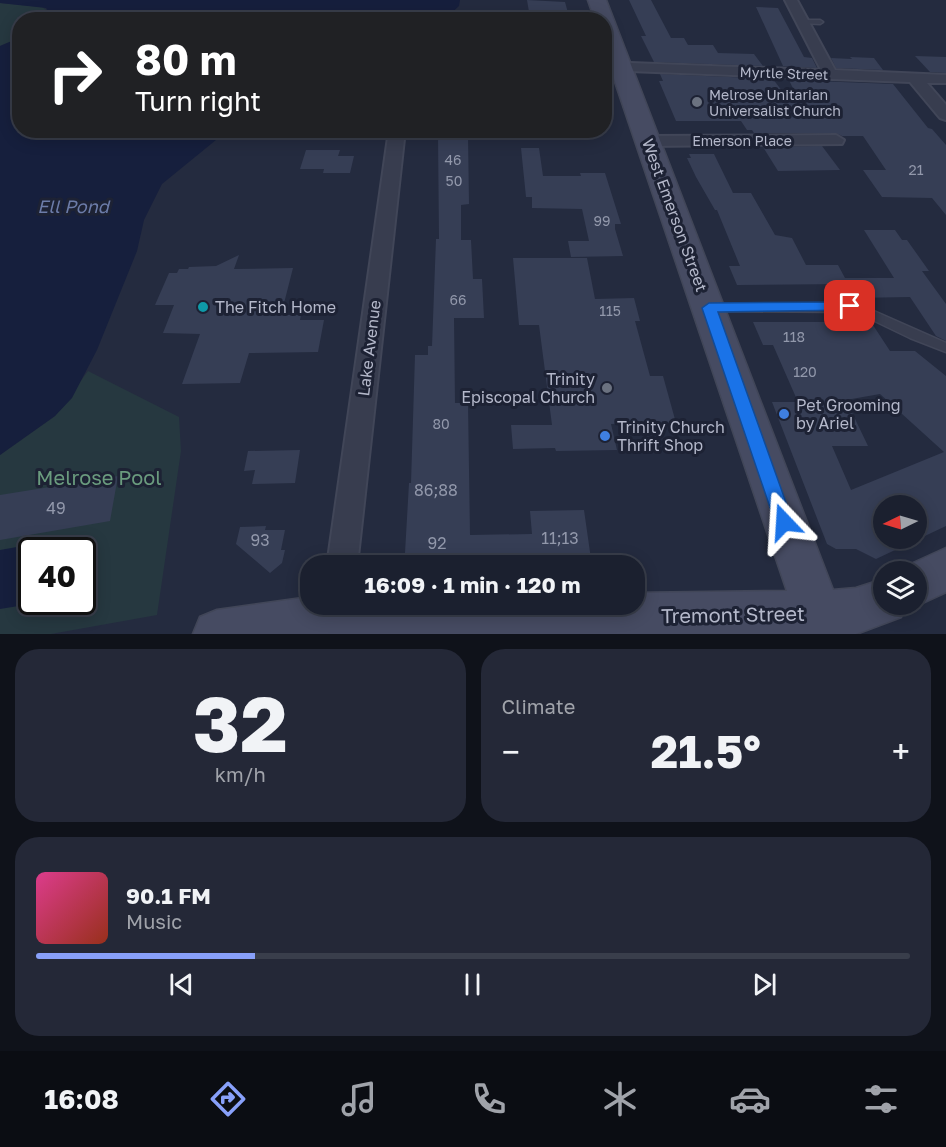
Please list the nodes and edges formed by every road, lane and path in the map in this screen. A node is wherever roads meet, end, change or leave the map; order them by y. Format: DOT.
graph roads {
  1 [pos="791,0"];
  2 [pos="802,22"];
  3 [pos="820,22"];
  4 [pos="614,67"];
  5 [pos="830,74"];
  6 [pos="914,77"];
  7 [pos="946,79"];
  8 [pos="946,115"];
  9 [pos="396,138"];
  10 [pos="837,140"];
  11 [pos="648,141"];
  12 [pos="709,308"];
  13 [pos="946,348"];
  14 [pos="343,555"];
  15 [pos="946,569"];
  16 [pos="927,578"];
  17 [pos="873,605"];
  18 [pos="317,615"];
  19 [pos="452,615"];
  20 [pos="823,624"];
  21 [pos="217,634"];
  1 -- 2 [label="street"];
  2 -- 3 [label="lane"];
  2 -- 5 [label="street"];
  4 -- 5 [label="street, Myrtle Street"];
  4 -- 11 [label="street, West Emerson Street"];
  5 -- 6 [label="street, Myrtle Street"];
  6 -- 7 [label="street, Myrtle Street"];
  6 -- 8 [label="street"];
  9 -- 14 [label="street, Lake Avenue"];
  10 -- 11 [label="street, Emerson Place"];
  11 -- 12 [label="street, West Emerson Street"];
  12 -- 13 [label="lane"];
  12 -- 20 [label="street, West Emerson Street"];
  15 -- 16 [label="street"];
  17 -- 20 [label="street, Tremont Street"];
  18 -- 21 [label="street, Tremont Street"];
  19 -- 20 [label="street, Tremont Street"];
}
